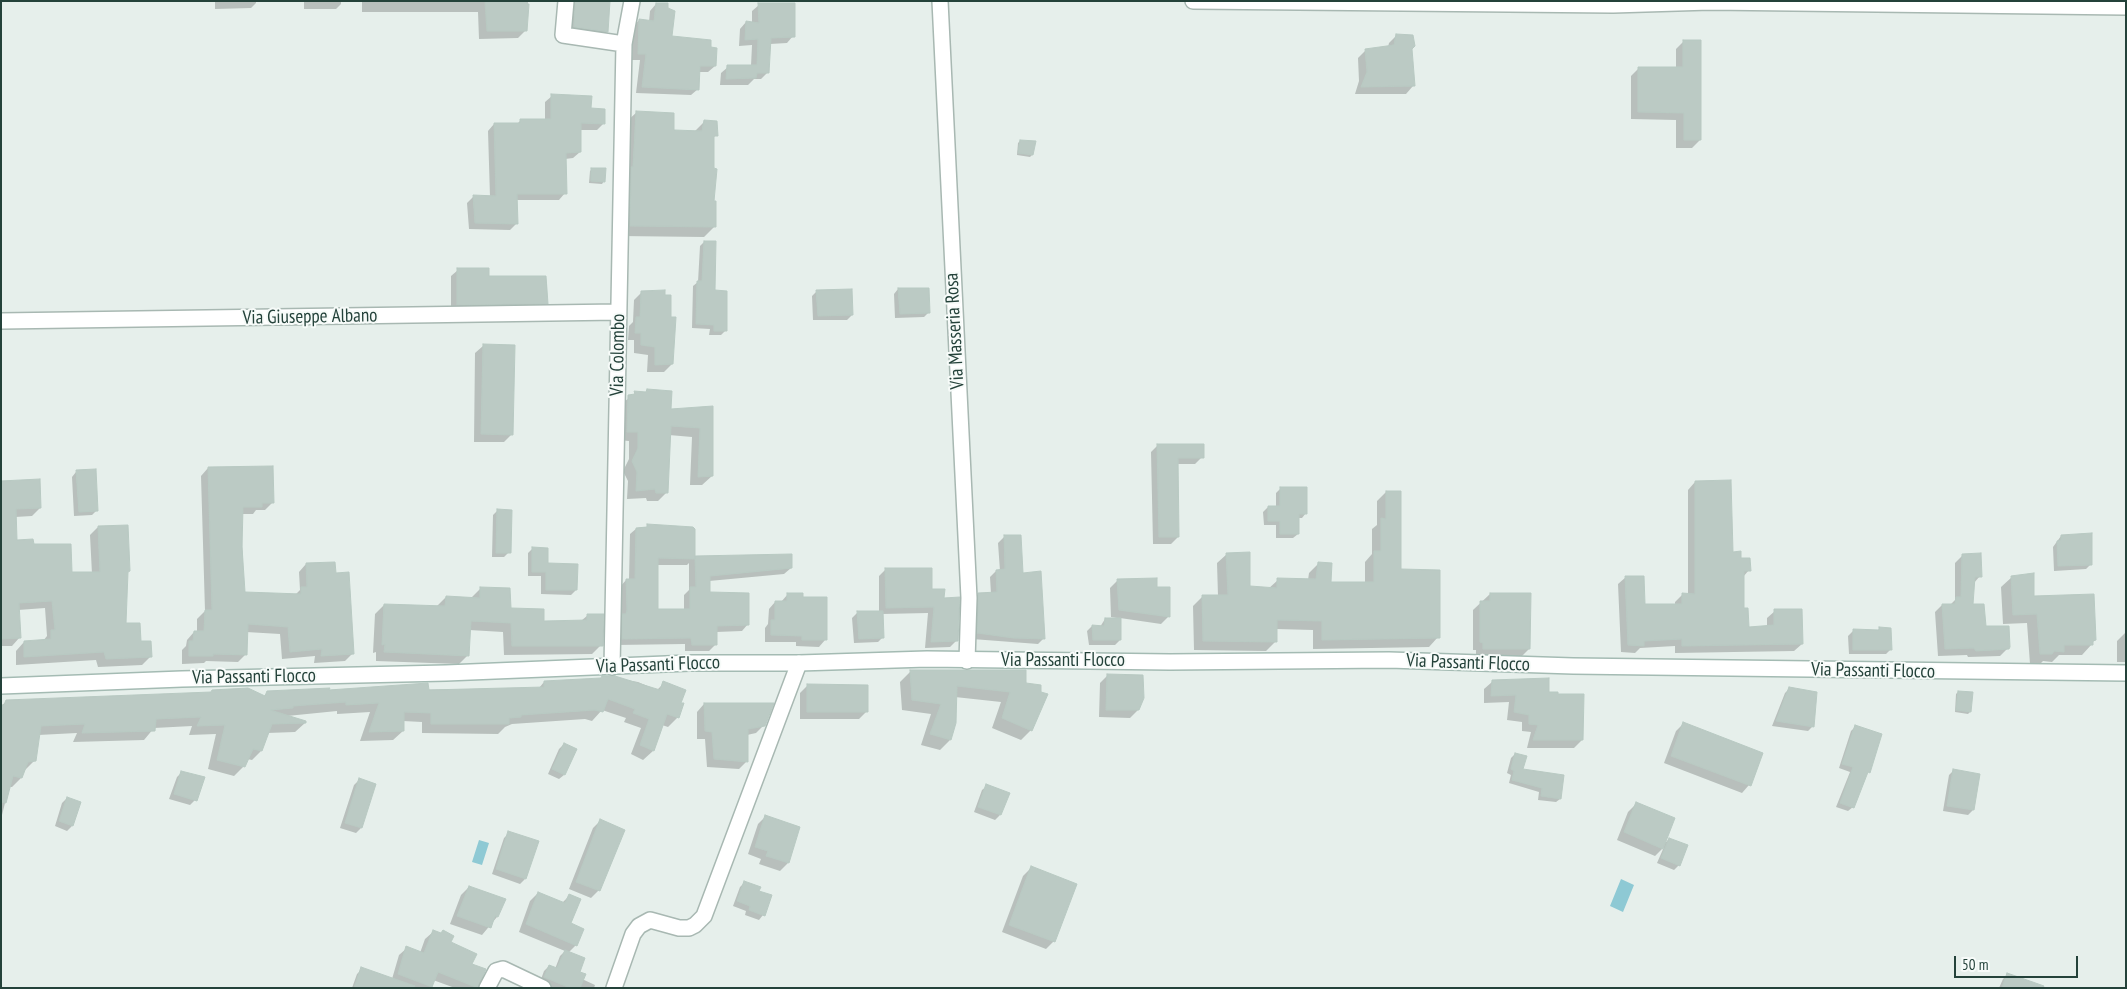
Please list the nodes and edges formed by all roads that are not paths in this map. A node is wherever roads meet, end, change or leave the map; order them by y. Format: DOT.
graph roads {
  1 [pos="566,1"];
  2 [pos="632,1"];
  3 [pos="940,1"];
  4 [pos="1192,1"];
  5 [pos="2126,6"];
  6 [pos="624,44"];
  7 [pos="618,312"];
  8 [pos="1,321"];
  9 [pos="967,661"];
  10 [pos="799,663"];
  11 [pos="612,666"];
  12 [pos="2126,673"];
  13 [pos="1,686"];
  14 [pos="487,988"];
  15 [pos="543,988"];
  16 [pos="614,988"];
  1 -- 6 [label="street"];
  2 -- 6 [label="street, Via Colombo"];
  3 -- 9 [label="street, Via Masseria Rosa"];
  4 -- 5 [label="street"];
  6 -- 7 [label="street, Via Colombo"];
  7 -- 8 [label="street, Via Giuseppe Albano"];
  7 -- 11 [label="street, Via Colombo"];
  9 -- 10 [label="street, Via Passanti Flocco"];
  9 -- 12 [label="street, Via Passanti Flocco"];
  10 -- 11 [label="street, Via Passanti Flocco"];
  10 -- 16 [label="street"];
  11 -- 13 [label="street, Via Passanti Flocco"];
  14 -- 15 [label="street"];
}
